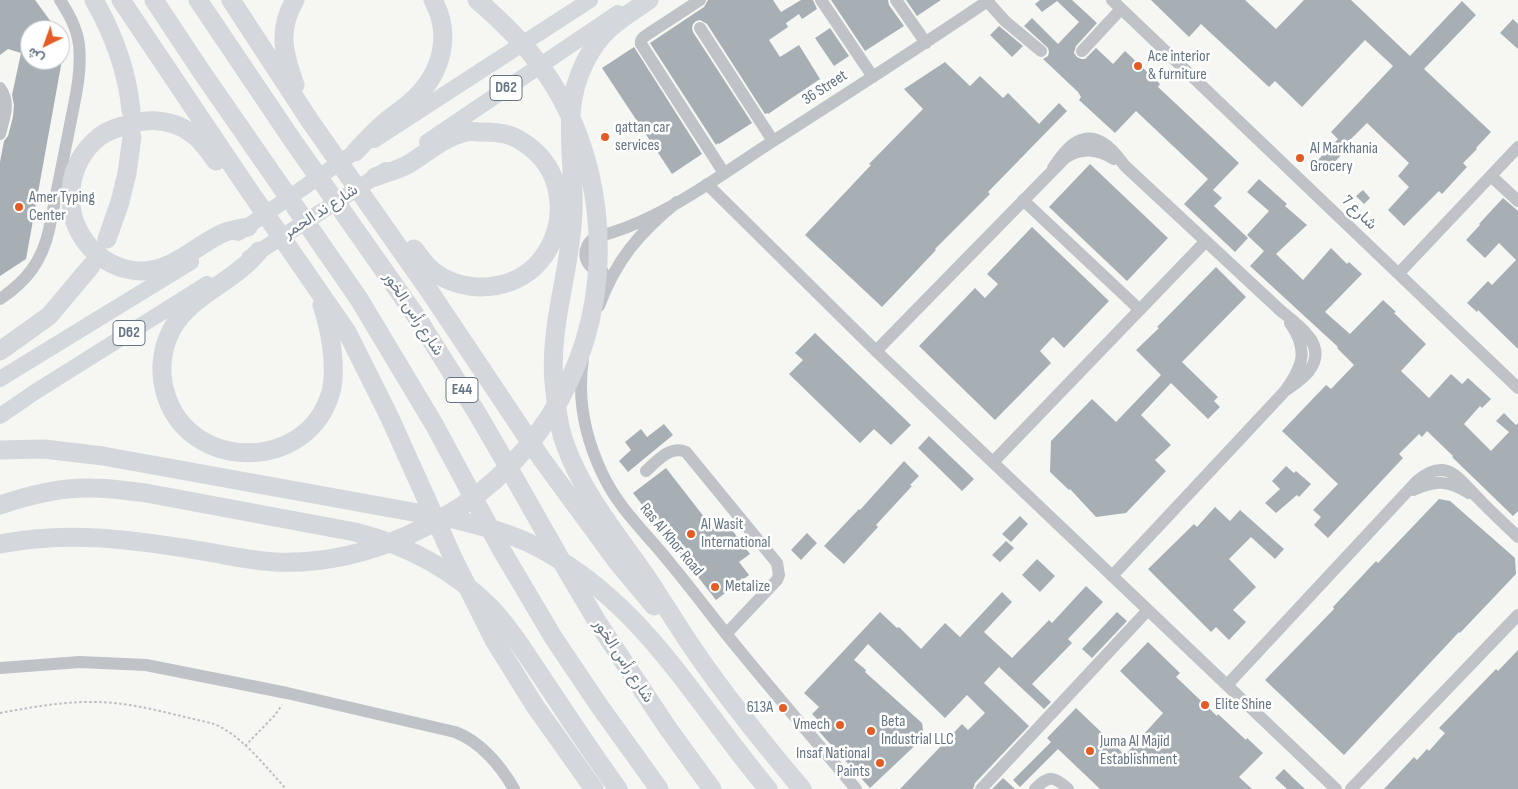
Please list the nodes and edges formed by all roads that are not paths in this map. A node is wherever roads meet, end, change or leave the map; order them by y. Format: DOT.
graph roads {
  1 [pos="60,0"];
  2 [pos="94,0"];
  3 [pos="121,0"];
  4 [pos="154,0"];
  5 [pos="198,0"];
  6 [pos="231,0"];
  7 [pos="295,0"];
  8 [pos="433,0"];
  9 [pos="477,0"];
  10 [pos="590,0"];
  11 [pos="636,0"];
  12 [pos="649,0"];
  13 [pos="700,0"];
  14 [pos="821,0"];
  15 [pos="896,0"];
  16 [pos="988,1"];
  17 [pos="1114,2"];
  18 [pos="700,28"];
  19 [pos="926,43"];
  20 [pos="1041,51"];
  21 [pos="1082,51"];
  22 [pos="873,77"];
  23 [pos="0,88"];
  24 [pos="132,110"];
  25 [pos="310,120"];
  26 [pos="0,134"];
  27 [pos="132,137"];
  28 [pos="773,141"];
  29 [pos="1518,147"];
  30 [pos="355,152"];
  31 [pos="724,173"];
  32 [pos="1491,176"];
  33 [pos="375,177"];
  34 [pos="707,184"];
  35 [pos="246,186"];
  36 [pos="1022,200"];
  37 [pos="1518,201"];
  38 [pos="677,202"];
  39 [pos="371,207"];
  40 [pos="248,227"];
  41 [pos="108,239"];
  42 [pos="1206,241"];
  43 [pos="259,251"];
  44 [pos="91,266"];
  45 [pos="616,269"];
  46 [pos="1398,273"];
  47 [pos="310,279"];
  48 [pos="0,299"];
  49 [pos="1140,310"];
  50 [pos="0,351"];
  51 [pos="876,351"];
  52 [pos="0,379"];
  53 [pos="1518,388"];
  54 [pos="0,416"];
  55 [pos="0,450"];
  56 [pos="993,462"];
  57 [pos="646,471"];
  58 [pos="0,505"];
  59 [pos="1518,537"];
  60 [pos="0,544"];
  61 [pos="1112,576"];
  62 [pos="1148,610"];
  63 [pos="1518,615"];
  64 [pos="726,634"];
  65 [pos="695,651"];
  66 [pos="0,668"];
  67 [pos="1226,685"];
  68 [pos="514,789"];
  69 [pos="594,789"];
  70 [pos="618,789"];
  71 [pos="659,789"];
  72 [pos="712,789"];
  73 [pos="768,789"];
  74 [pos="802,789"];
  75 [pos="856,789"];
  76 [pos="981,789"];
  77 [pos="1035,789"];
  78 [pos="1068,789"];
  79 [pos="1336,789"];
  80 [pos="1350,789"];
  1 -- 48 [label="street"];
  2 -- 24 [label="highway"];
  3 -- 35 [label="highway"];
  4 -- 71 [label="highway, E44"];
  5 -- 72 [label="highway, شارع رأس الخور / E44"];
  6 -- 25 [label="highway"];
  7 -- 25 [label="highway"];
  8 -- 30 [label="highway"];
  9 -- 60 [label="highway"];
  10 -- 30 [label="main road, شارع ند الحمر / D62"];
  11 -- 33 [label="main road, شارع ند الحمر / D62"];
  12 -- 65 [label="highway"];
  13 -- 31 [label="street"];
  14 -- 22 [label="street"];
  15 -- 19 [label="street"];
  16 -- 19 [label="street, 36 Street"];
  16 -- 20 [label="street"];
  17 -- 21 [label="street"];
  17 -- 46 [label="street, شارع 7"];
  18 -- 28 [label="street"];
  19 -- 22 [label="street, 36 Street"];
  22 -- 28 [label="street, 36 Street"];
  23 -- 26 [label="street"];
  25 -- 39 [label="highway"];
  27 -- 41 [label="highway"];
  28 -- 31 [label="street, 36 Street"];
  29 -- 32 [label="street"];
  30 -- 40 [label="main road, شارع ند الحمر / D62"];
  31 -- 34 [label="street, 36 Street"];
  32 -- 37 [label="street"];
  32 -- 46 [label="street"];
  33 -- 39 [label="highway"];
  33 -- 43 [label="main road, شارع ند الحمر / D62"];
  34 -- 38 [label="street, 36 Street"];
  34 -- 51 [label="street"];
  35 -- 40 [label="highway"];
  35 -- 47 [label="highway"];
  36 -- 42 [label="street"];
  36 -- 49 [label="street"];
  36 -- 51 [label="street"];
  38 -- 45 [label="street, Ras Al Khor Road"];
  38 -- 45 [label="street"];
  39 -- 65 [label="highway"];
  40 -- 52 [label="main road, شارع ند الحمر / D62"];
  42 -- 49 [label="street"];
  42 -- 61 [label="street"];
  43 -- 47 [label="highway"];
  43 -- 54 [label="main road, شارع ند الحمر / D62"];
  44 -- 50 [label="highway"];
  45 -- 64 [label="street, Ras Al Khor Road"];
  46 -- 53 [label="street, شارع 7"];
  47 -- 69 [label="highway"];
  49 -- 56 [label="street"];
  51 -- 56 [label="street"];
  55 -- 73 [label="highway"];
  56 -- 61 [label="street"];
  57 -- 64 [label="street"];
  58 -- 70 [label="highway"];
  59 -- 67 [label="street"];
  61 -- 62 [label="street"];
  62 -- 67 [label="street"];
  62 -- 76 [label="street"];
  63 -- 80 [label="street"];
  64 -- 75 [label="street, Ras Al Khor Road"];
  65 -- 74 [label="highway"];
  66 -- 68 [label="street"];
  67 -- 79 [label="street"];
  77 -- 78 [label="street"];
}
